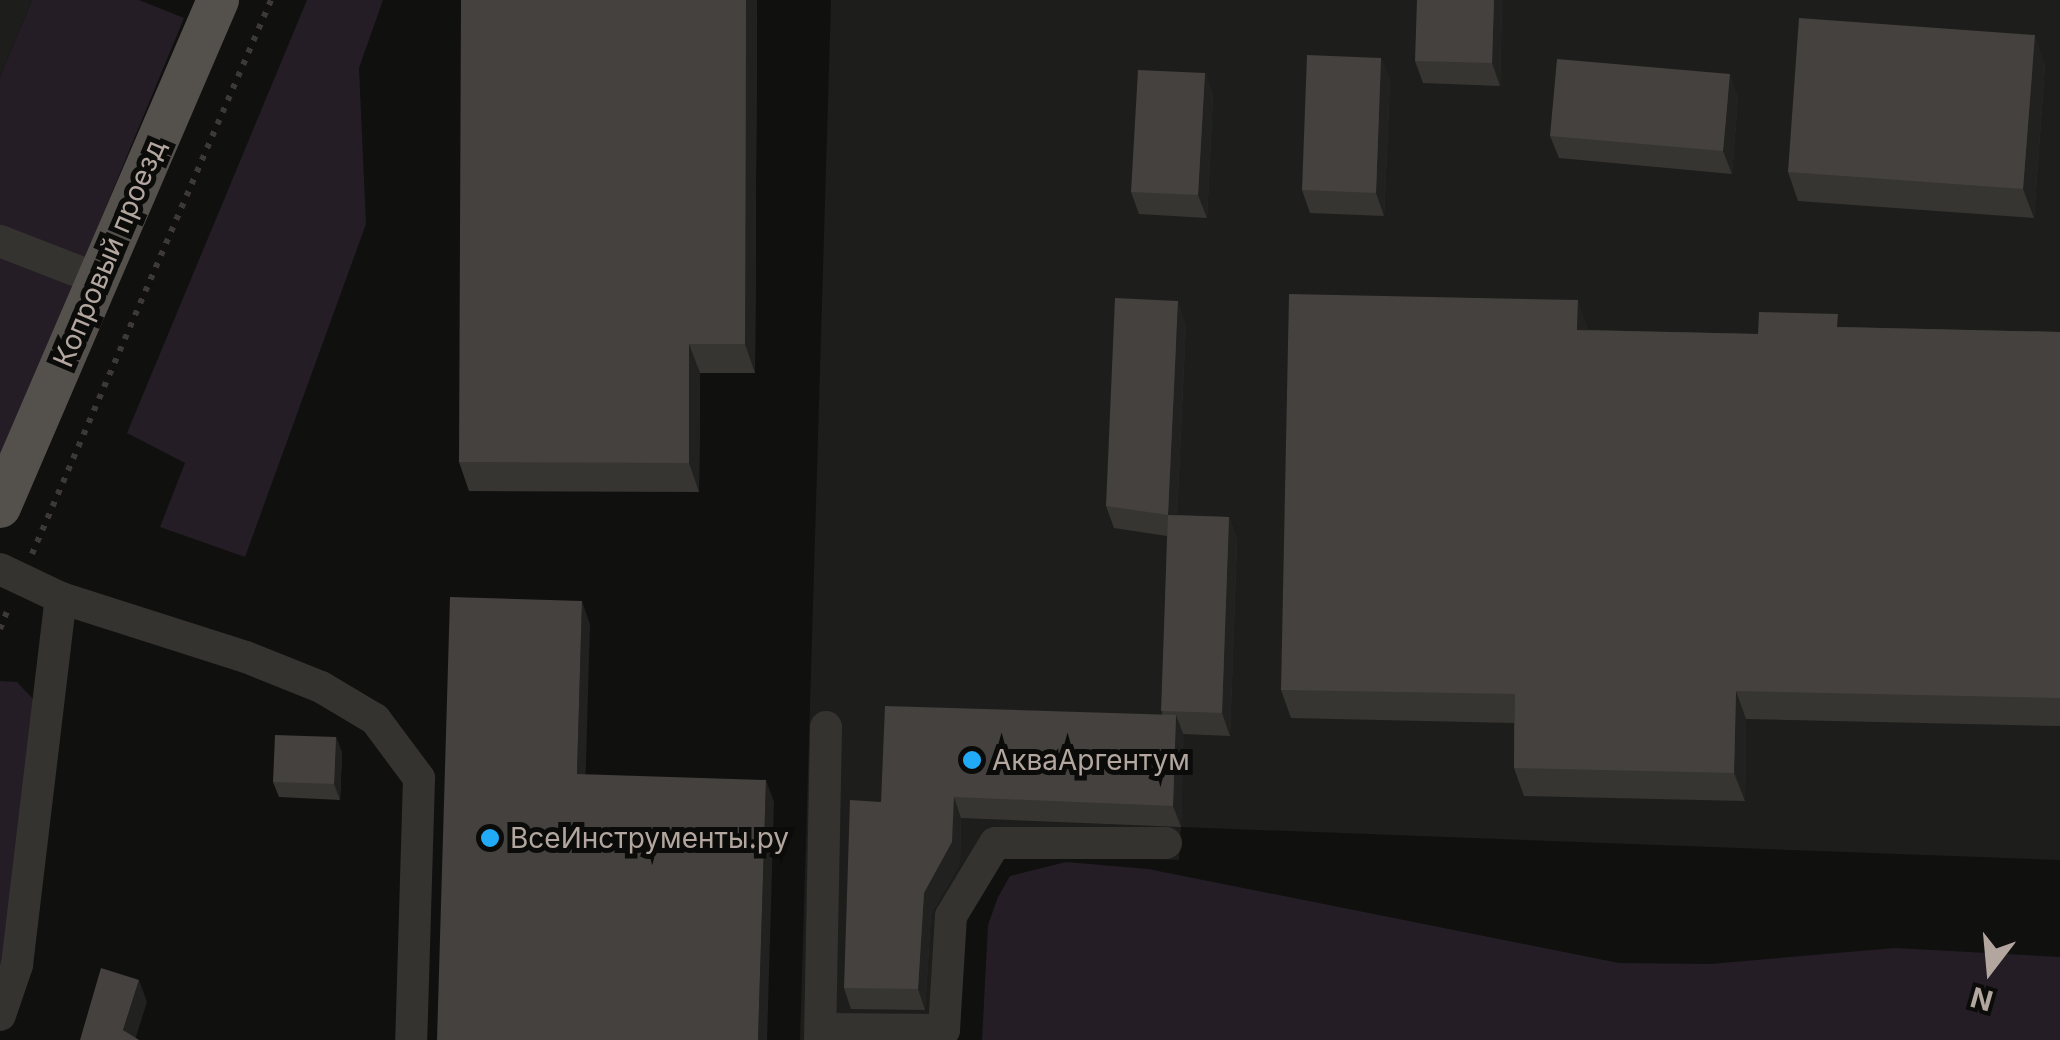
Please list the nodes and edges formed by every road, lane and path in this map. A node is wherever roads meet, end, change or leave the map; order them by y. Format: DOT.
graph roads {
  1 [pos="218,0"];
  2 [pos="272,0"];
  3 [pos="0,241"];
  4 [pos="98,279"];
  5 [pos="0,507"];
  6 [pos="11,574"];
  7 [pos="61,598"];
  8 [pos="0,629"];
  9 [pos="826,727"];
  10 [pos="1166,843"];
  11 [pos="0,1015"];
  12 [pos="820,1034"];
  13 [pos="411,1040"];
  1 -- 4 [label="main road, Копровый проезд"];
  2 -- 6 [label="path"];
  3 -- 4 [label="lane"];
  4 -- 5 [label="main road, Копровый проезд"];
  6 -- 7 [label="lane"];
  6 -- 8 [label="path"];
  7 -- 11 [label="lane"];
  7 -- 13 [label="lane"];
  9 -- 12 [label="lane"];
  10 -- 12 [label="lane"];
}
